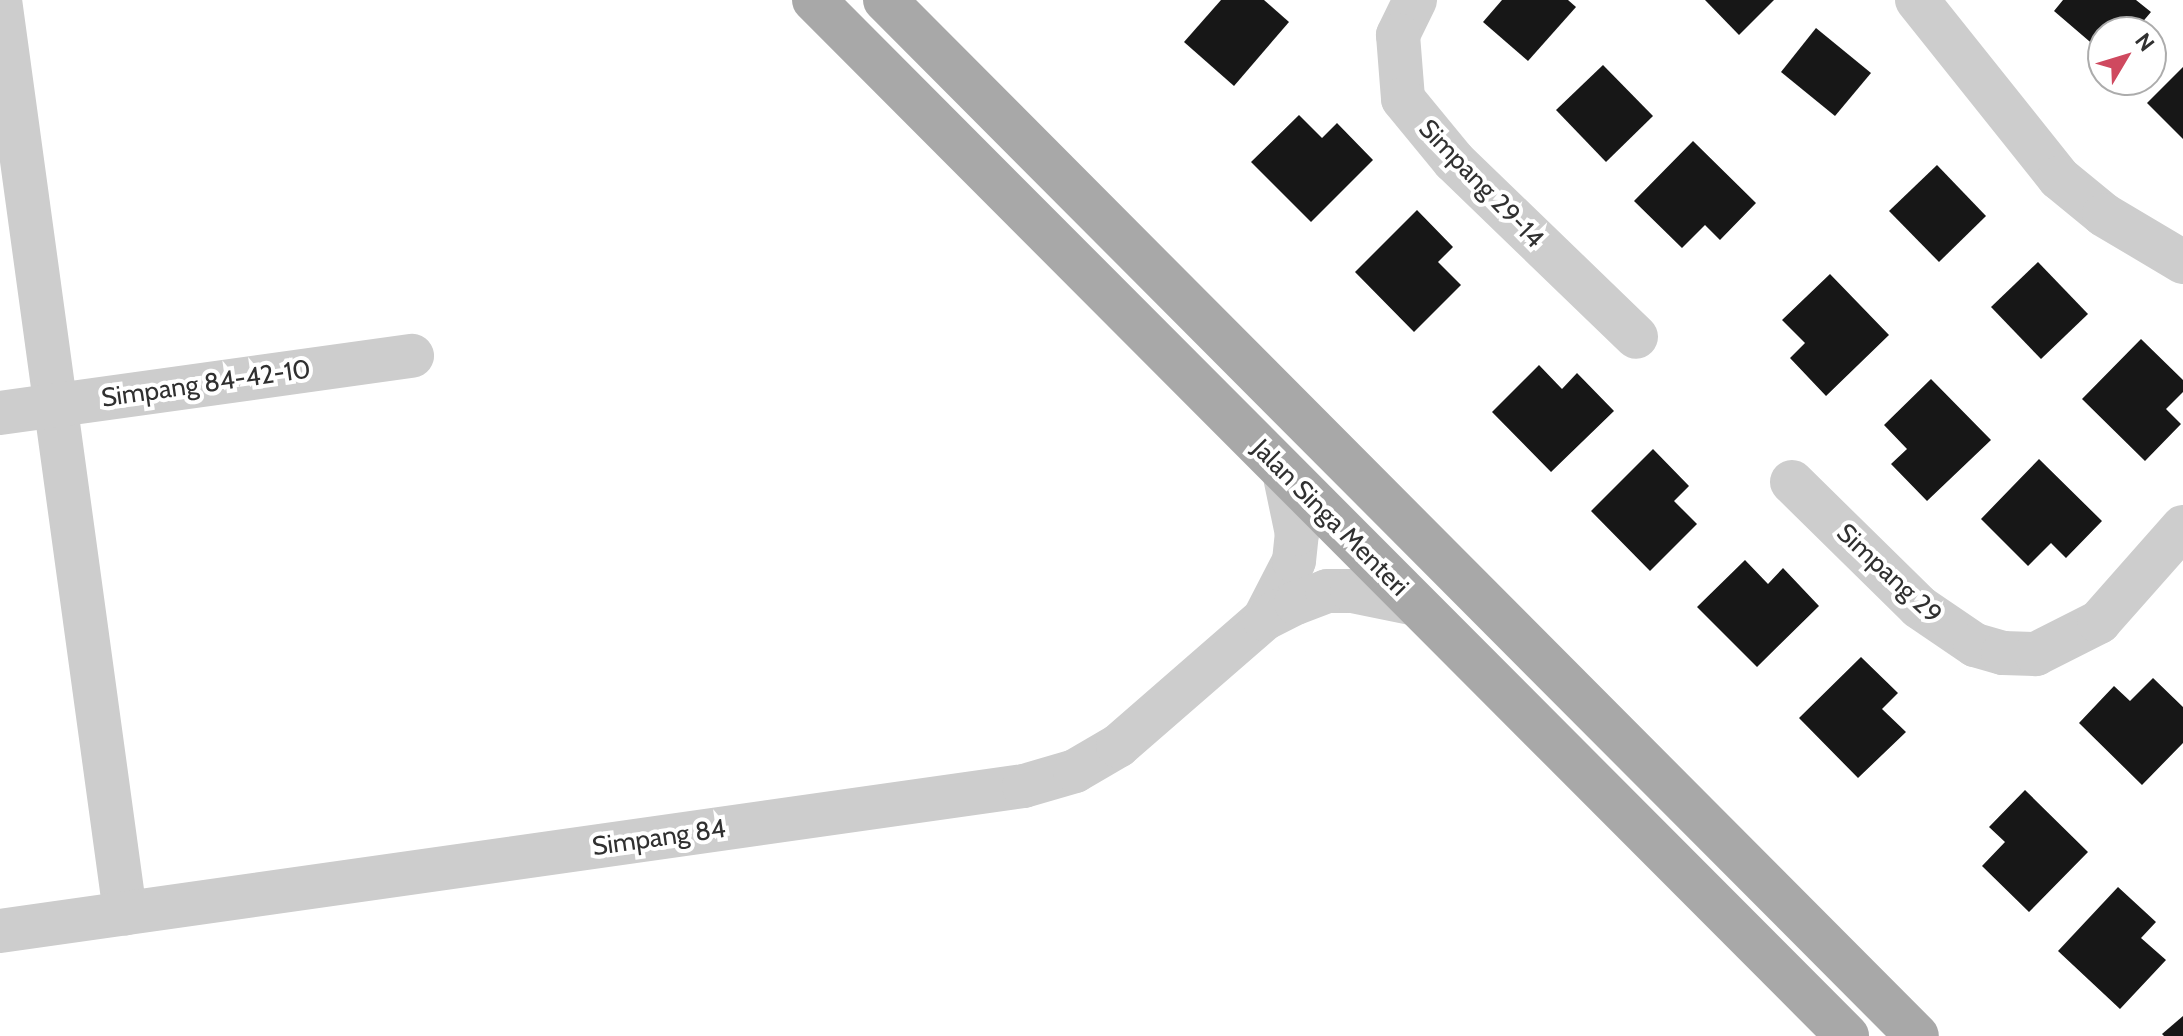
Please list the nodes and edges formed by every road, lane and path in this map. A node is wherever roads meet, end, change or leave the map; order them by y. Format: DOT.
graph roads {
  1 [pos="0,0"];
  2 [pos="814,0"];
  3 [pos="885,0"];
  4 [pos="1415,0"];
  5 [pos="1917,0"];
  6 [pos="2183,262"];
  7 [pos="1636,337"];
  8 [pos="412,356"];
  9 [pos="56,405"];
  10 [pos="0,413"];
  11 [pos="1284,472"];
  12 [pos="1792,482"];
  13 [pos="2183,527"];
  14 [pos="1416,604"];
  15 [pos="1264,619"];
  16 [pos="125,913"];
  17 [pos="0,931"];
  18 [pos="1847,1036"];
  19 [pos="1917,1036"];
  1 -- 9 [label="street"];
  2 -- 11 [label="main road, Jalan Singa Menteri"];
  3 -- 19 [label="main road, Jalan Singa Menteri"];
  4 -- 7 [label="street, Simpang 29-14"];
  5 -- 6 [label="street"];
  8 -- 9 [label="street, Simpang 84-42-10"];
  9 -- 10 [label="street, Simpang 84-42-10"];
  9 -- 16 [label="street"];
  11 -- 14 [label="main road, Jalan Singa Menteri"];
  11 -- 15 [label="street"];
  12 -- 13 [label="street, Simpang 29"];
  14 -- 15 [label="street"];
  14 -- 18 [label="main road, Jalan Singa Menteri"];
  15 -- 16 [label="street, Simpang 84"];
  16 -- 17 [label="street, Simpang 84"];
}
